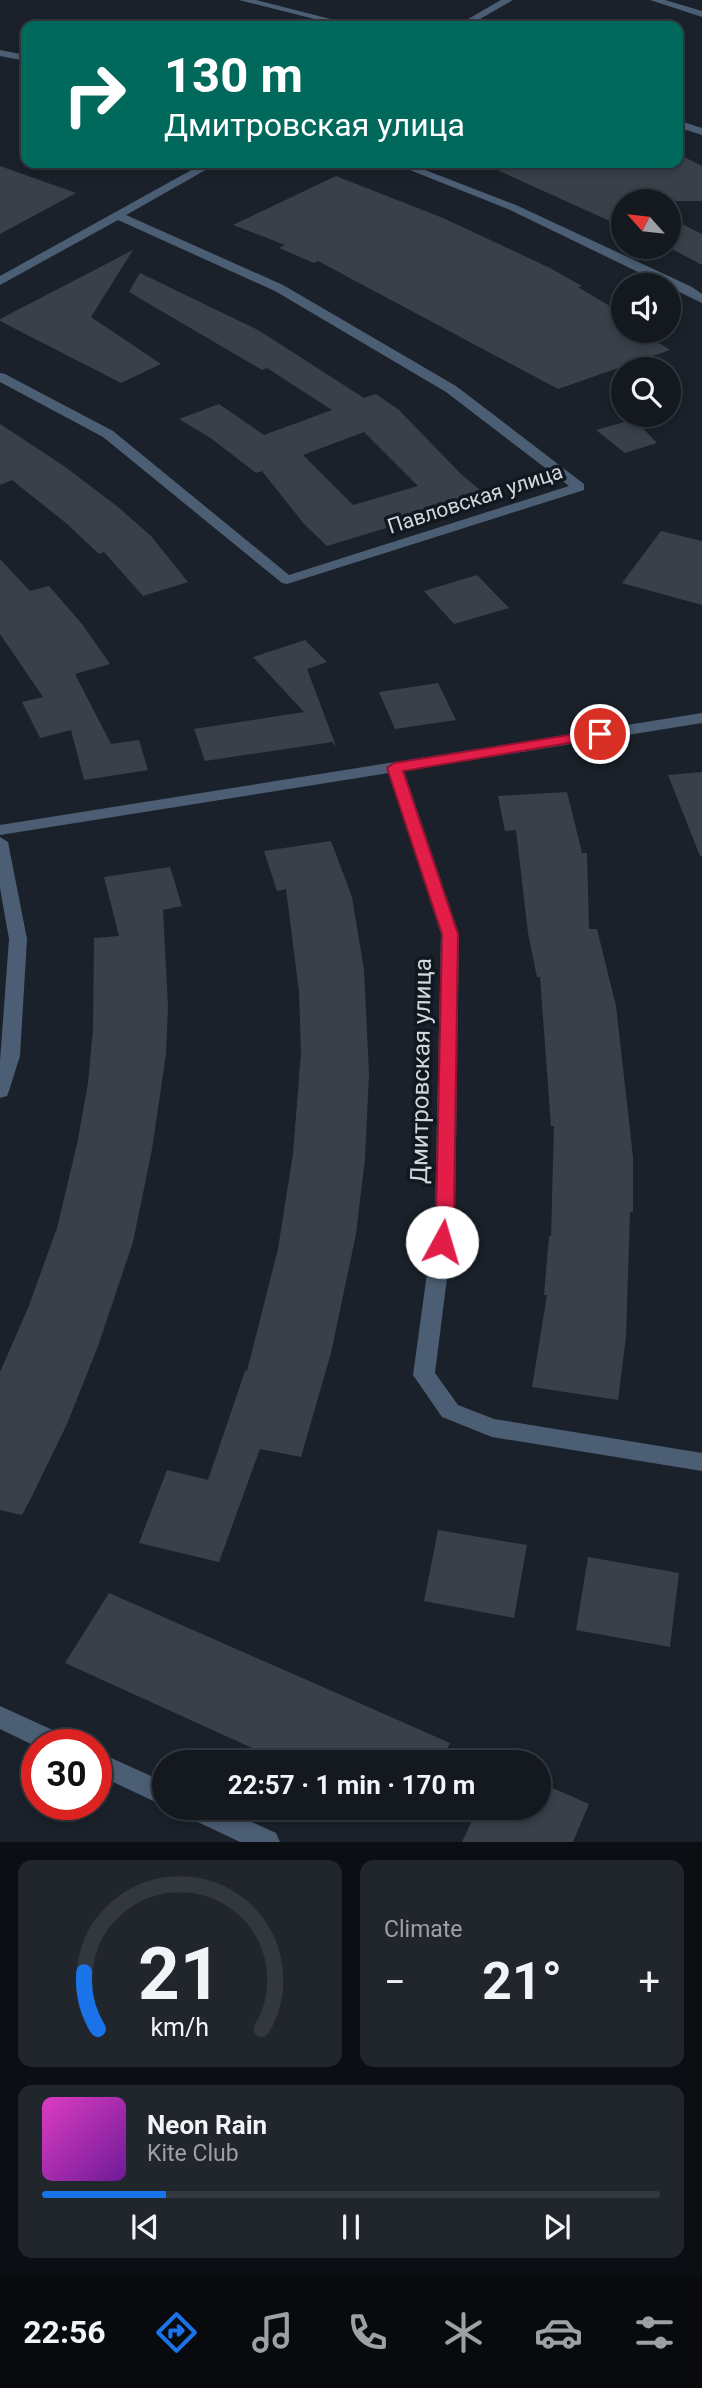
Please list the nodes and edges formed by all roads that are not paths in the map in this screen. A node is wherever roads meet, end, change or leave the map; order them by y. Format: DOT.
graph roads {
  1 [pos="244,0"];
  2 [pos="508,0"];
  3 [pos="655,0"];
  4 [pos="702,15"];
  5 [pos="332,21"];
  6 [pos="470,21"];
  7 [pos="0,53"];
  8 [pos="21,57"];
  9 [pos="683,125"];
  10 [pos="702,132"];
  11 [pos="203,168"];
  12 [pos="411,168"];
  13 [pos="118,216"];
  14 [pos="0,281"];
  15 [pos="702,299"];
  16 [pos="0,377"];
  17 [pos="702,718"];
  18 [pos="394,768"];
  19 [pos="0,830"];
  20 [pos="0,842"];
  21 [pos="0,1091"];
  22 [pos="702,1462"];
  23 [pos="0,1717"];
  24 [pos="25,1729"];
  25 [pos="112,1770"];
  26 [pos="152,1788"];
  27 [pos="212,1820"];
  28 [pos="237,1836"];
  29 [pos="267,1842"];
  1 -- 5 [label="street"];
  2 -- 6 [label="street"];
  3 -- 4 [label="street"];
  7 -- 8 [label="street"];
  9 -- 10 [label="street"];
  11 -- 13 [label="street"];
  12 -- 15 [label="street"];
  13 -- 14 [label="street"];
  13 -- 16 [label="street, Павловская улица"];
  17 -- 18 [label="street"];
  18 -- 19 [label="street"];
  18 -- 22 [label="street, Дмитровская улица"];
  20 -- 21 [label="street"];
  23 -- 24 [label="street"];
  25 -- 26 [label="street"];
  27 -- 28 [label="street"];
  28 -- 29 [label="street"];
}
